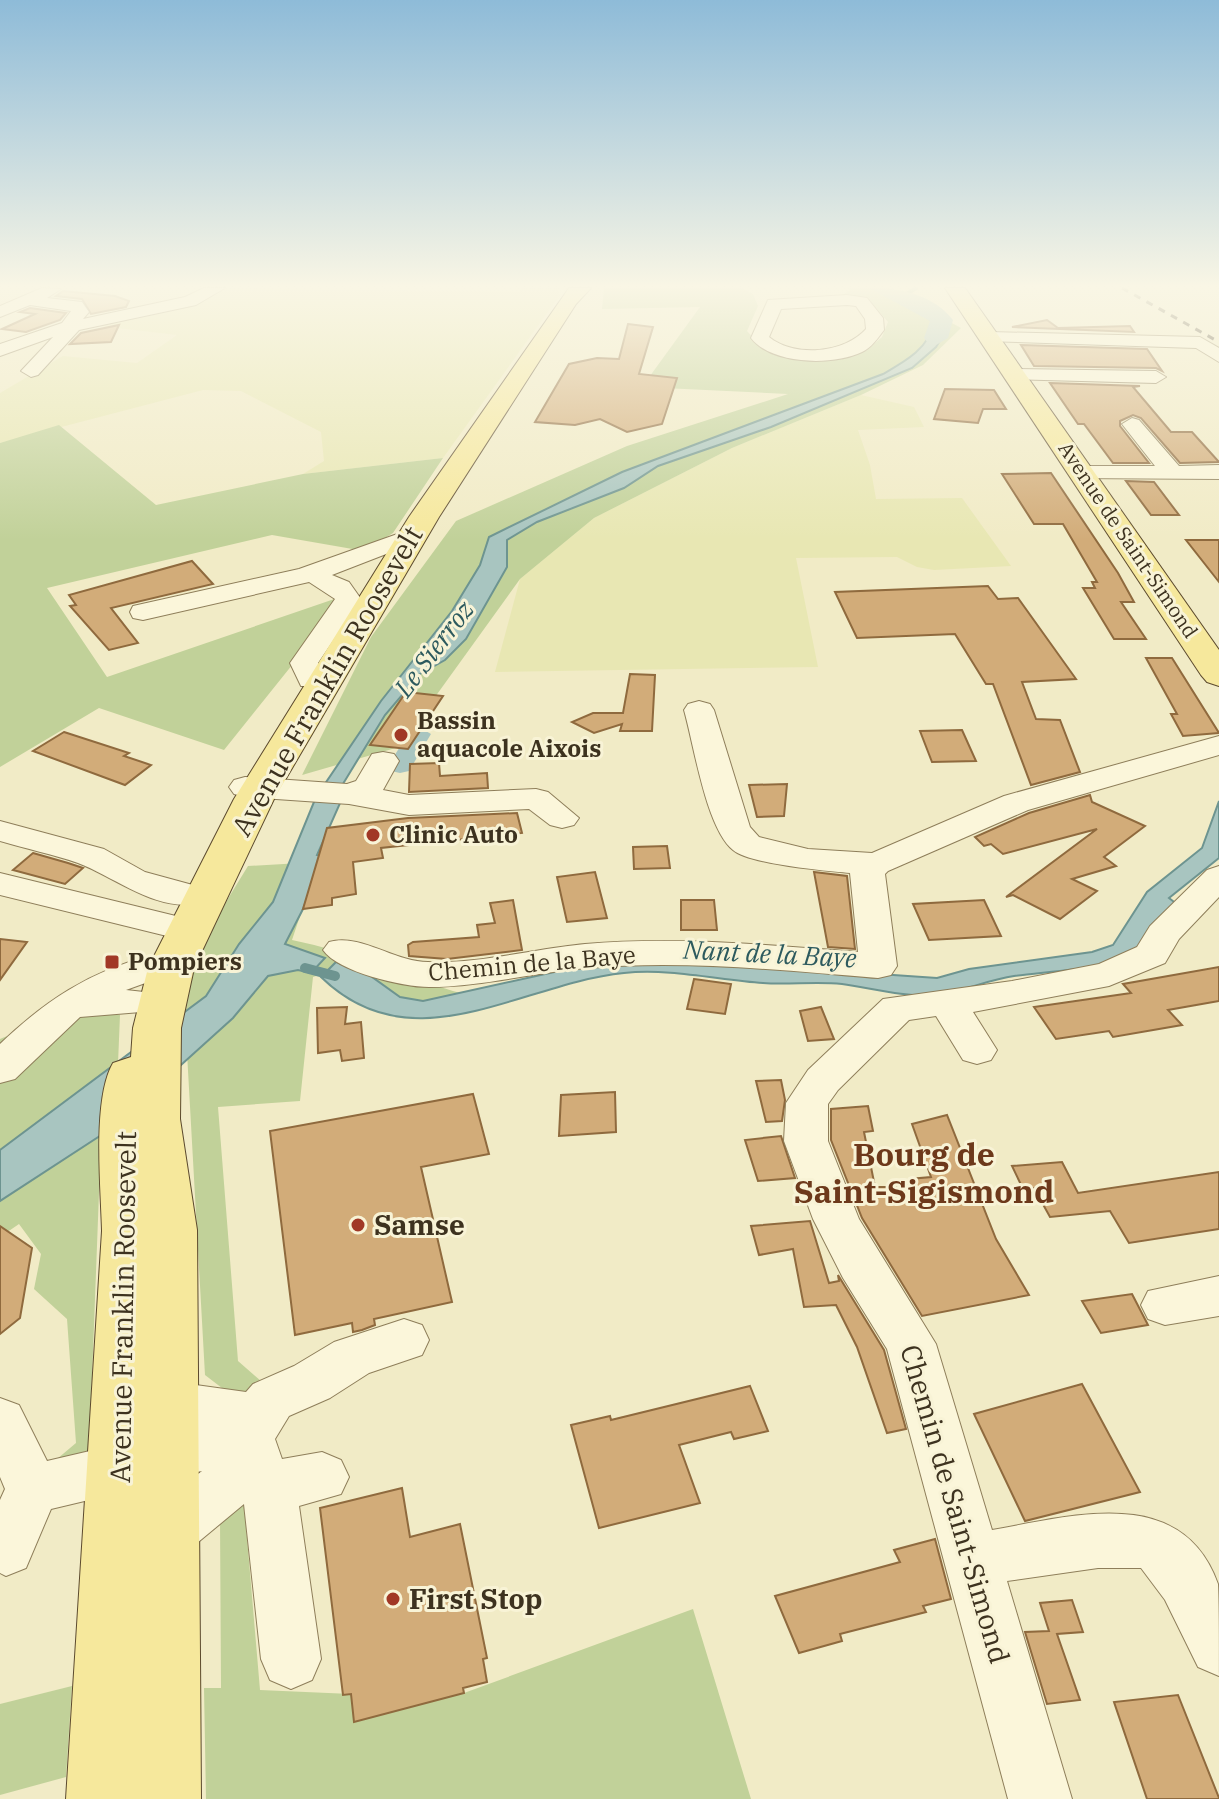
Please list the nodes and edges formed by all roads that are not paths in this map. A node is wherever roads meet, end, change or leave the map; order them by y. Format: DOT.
graph roads {
  1 [pos="520,372"];
  2 [pos="1015,372"];
  3 [pos="1017,375"];
  4 [pos="1156,377"];
  5 [pos="1132,424"];
  6 [pos="1172,472"];
  7 [pos="1219,472"];
  8 [pos="1083,473"];
  9 [pos="396,553"];
  10 [pos="319,573"];
  11 [pos="143,612"];
  12 [pos="1219,675"];
  13 [pos="311,680"];
  14 [pos="699,710"];
  15 [pos="1219,745"];
  16 [pos="383,761"];
  17 [pos="270,788"];
  18 [pos="349,794"];
  19 [pos="562,818"];
  20 [pos="0,831"];
  21 [pos="876,864"];
  22 [pos="1219,877"];
  23 [pos="0,884"];
  24 [pos="179,911"];
  25 [pos="342,950"];
  26 [pos="948,1003"];
  27 [pos="144,1011"];
  28 [pos="977,1050"];
  29 [pos="0,1069"];
  30 [pos="140,1128"];
  31 [pos="1219,1296"];
  32 [pos="1165,1305"];
  33 [pos="406,1350"];
  34 [pos="0,1421"];
  35 [pos="151,1442"];
  36 [pos="257,1451"];
  37 [pos="322,1477"];
  38 [pos="33,1489"];
  39 [pos="165,1534"];
  40 [pos="6,1549"];
  41 [pos="972,1561"];
  42 [pos="1219,1646"];
  43 [pos="291,1659"];
  44 [pos="164,1690"];
  45 [pos="105,1799"];
  46 [pos="162,1799"];
  47 [pos="1040,1799"];
  1 -- 9 [label="main road"];
  2 -- 3 [label="main road, Avenue de Saint-Simond"];
  3 -- 4 [label="street"];
  3 -- 8 [label="main road, Avenue de Saint-Simond"];
  5 -- 6 [label="street"];
  6 -- 7 [label="street"];
  6 -- 8 [label="street"];
  8 -- 12 [label="main road, Avenue de Saint-Simond"];
  9 -- 10 [label="street"];
  9 -- 10 [label="street"];
  9 -- 13 [label="main road, Avenue Franklin Roosevelt"];
  9 -- 17 [label="main road, Avenue Franklin Roosevelt"];
  10 -- 11 [label="street"];
  10 -- 13 [label="street"];
  13 -- 17 [label="main road, Avenue Franklin Roosevelt"];
  14 -- 21 [label="street"];
  15 -- 21 [label="street"];
  16 -- 18 [label="street"];
  17 -- 18 [label="street"];
  17 -- 24 [label="main road, Avenue Franklin Roosevelt"];
  17 -- 27 [label="main road, Avenue Franklin Roosevelt"];
  18 -- 19 [label="street"];
  20 -- 24 [label="street"];
  21 -- 25 [label="street, Chemin de la Baye"];
  22 -- 26 [label="street, Chemin de Saint-Simond"];
  23 -- 24 [label="street"];
  24 -- 27 [label="main road, Avenue Franklin Roosevelt"];
  26 -- 28 [label="street"];
  26 -- 41 [label="street, Chemin de Saint-Simond"];
  27 -- 29 [label="street"];
  27 -- 30 [label="main road, Avenue Franklin Roosevelt"];
  30 -- 35 [label="main road, Avenue Franklin Roosevelt"];
  30 -- 35 [label="main road, Avenue Franklin Roosevelt"];
  31 -- 32 [label="street"];
  33 -- 36 [label="street"];
  34 -- 38 [label="street"];
  35 -- 36 [label="street"];
  35 -- 38 [label="street"];
  35 -- 39 [label="main road, Avenue Franklin Roosevelt"];
  35 -- 44 [label="street"];
  35 -- 45 [label="main road, Avenue Franklin Roosevelt"];
  36 -- 37 [label="street"];
  36 -- 39 [label="street"];
  36 -- 43 [label="street"];
  38 -- 40 [label="street"];
  39 -- 44 [label="main road, Avenue Franklin Roosevelt"];
  41 -- 42 [label="street"];
  41 -- 47 [label="street, Chemin de Saint-Simond"];
  44 -- 46 [label="main road, Avenue Franklin Roosevelt"];
}
